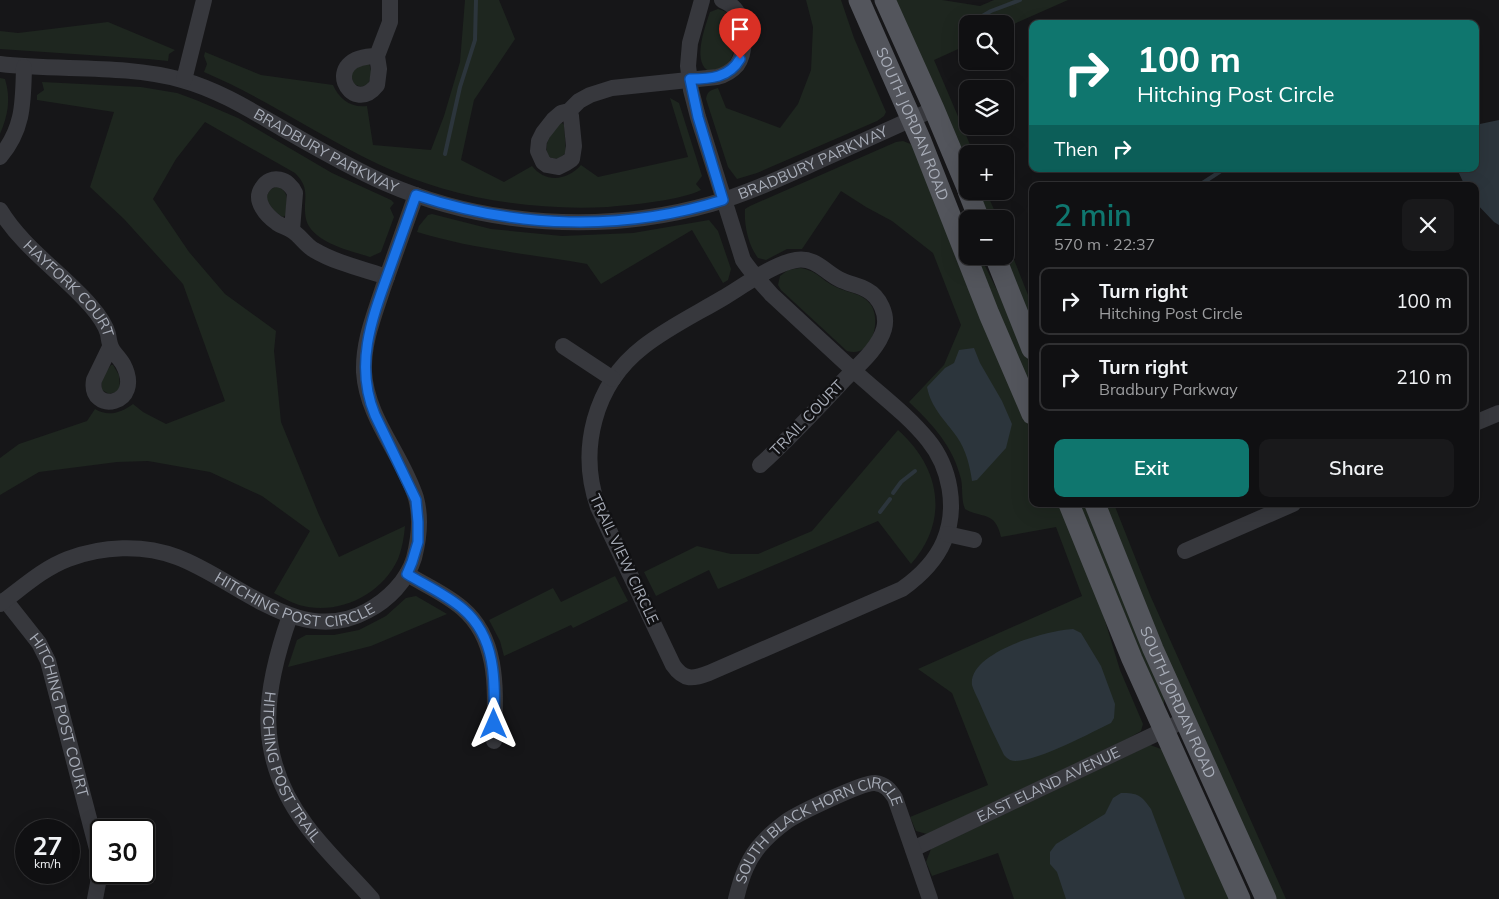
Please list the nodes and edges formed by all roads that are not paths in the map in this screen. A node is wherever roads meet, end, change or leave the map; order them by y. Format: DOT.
graph roads {
  1 [pos="204,0"];
  2 [pos="390,0"];
  3 [pos="702,0"];
  4 [pos="722,0"];
  5 [pos="859,0"];
  6 [pos="885,0"];
  7 [pos="377,56"];
  8 [pos="0,64"];
  9 [pos="24,67"];
  10 [pos="690,79"];
  11 [pos="184,80"];
  12 [pos="934,109"];
  13 [pos="568,111"];
  14 [pos="912,119"];
  15 [pos="0,157"];
  16 [pos="959,169"];
  17 [pos="416,195"];
  18 [pos="723,200"];
  19 [pos="0,210"];
  20 [pos="292,230"];
  21 [pos="999,265"];
  22 [pos="387,277"];
  23 [pos="757,278"];
  24 [pos="1029,341"];
  25 [pos="563,346"];
  26 [pos="110,347"];
  27 [pos="853,370"];
  28 [pos="613,379"];
  29 [pos="1029,407"];
  30 [pos="1499,413"];
  31 [pos="1479,422"];
  32 [pos="760,465"];
  33 [pos="1070,507"];
  34 [pos="1096,507"];
  35 [pos="1286,507"];
  36 [pos="946,534"];
  37 [pos="974,540"];
  38 [pos="1185,551"];
  39 [pos="407,574"];
  40 [pos="2,602"];
  41 [pos="290,616"];
  42 [pos="1185,720"];
  43 [pos="1163,730"];
  44 [pos="494,740"];
  45 [pos="913,848"];
  46 [pos="95,899"];
  47 [pos="372,899"];
  48 [pos="736,899"];
  49 [pos="930,899"];
  50 [pos="1240,899"];
  51 [pos="1266,899"];
  1 -- 11 [label="street"];
  2 -- 7 [label="street"];
  3 -- 10 [label="street, TRAIL VIEW CIRCLE"];
  4 -- 10 [label="street"];
  5 -- 14 [label="main road, SOUTH JORDAN ROAD"];
  6 -- 12 [label="main road, SOUTH JORDAN ROAD"];
  8 -- 9 [label="street, BRADBURY PARKWAY"];
  9 -- 11 [label="street, BRADBURY PARKWAY"];
  9 -- 15 [label="street"];
  10 -- 13 [label="street"];
  10 -- 18 [label="street, TRAIL VIEW CIRCLE"];
  11 -- 17 [label="street, BRADBURY PARKWAY"];
  12 -- 14 [label="street, BRADBURY PARKWAY"];
  12 -- 16 [label="main road, SOUTH JORDAN ROAD"];
  14 -- 18 [label="street, BRADBURY PARKWAY"];
  14 -- 29 [label="main road, SOUTH JORDAN ROAD"];
  17 -- 18 [label="street, BRADBURY PARKWAY"];
  17 -- 22 [label="street, HITCHING POST CIRCLE"];
  18 -- 23 [label="street, TRAIL VIEW CIRCLE"];
  19 -- 26 [label="street, HAYFORK COURT"];
  20 -- 22 [label="street"];
  21 -- 24 [label="main road"];
  22 -- 39 [label="street, HITCHING POST CIRCLE"];
  23 -- 27 [label="street, TRAIL VIEW CIRCLE"];
  23 -- 27 [label="street, TRAIL VIEW CIRCLE"];
  23 -- 28 [label="street, TRAIL VIEW CIRCLE"];
  25 -- 28 [label="street"];
  27 -- 32 [label="street, TRAIL COURT"];
  27 -- 36 [label="street, TRAIL VIEW CIRCLE"];
  28 -- 36 [label="street, TRAIL VIEW CIRCLE"];
  30 -- 31 [label="street"];
  33 -- 43 [label="main road, SOUTH JORDAN ROAD"];
  34 -- 42 [label="main road, SOUTH JORDAN ROAD"];
  35 -- 38 [label="street"];
  36 -- 37 [label="street"];
  39 -- 41 [label="street, HITCHING POST CIRCLE"];
  39 -- 44 [label="street"];
  40 -- 41 [label="street, HITCHING POST CIRCLE"];
  40 -- 46 [label="street, HITCHING POST COURT"];
  41 -- 47 [label="street, HITCHING POST TRAIL"];
  42 -- 43 [label="street, EAST ELAND AVENUE"];
  42 -- 51 [label="main road, SOUTH JORDAN ROAD"];
  43 -- 45 [label="street, EAST ELAND AVENUE"];
  43 -- 50 [label="main road, SOUTH JORDAN ROAD"];
  45 -- 48 [label="street, SOUTH BLACK HORN CIRCLE"];
  45 -- 49 [label="street, SOUTH BLACK HORN CIRCLE"];
}
